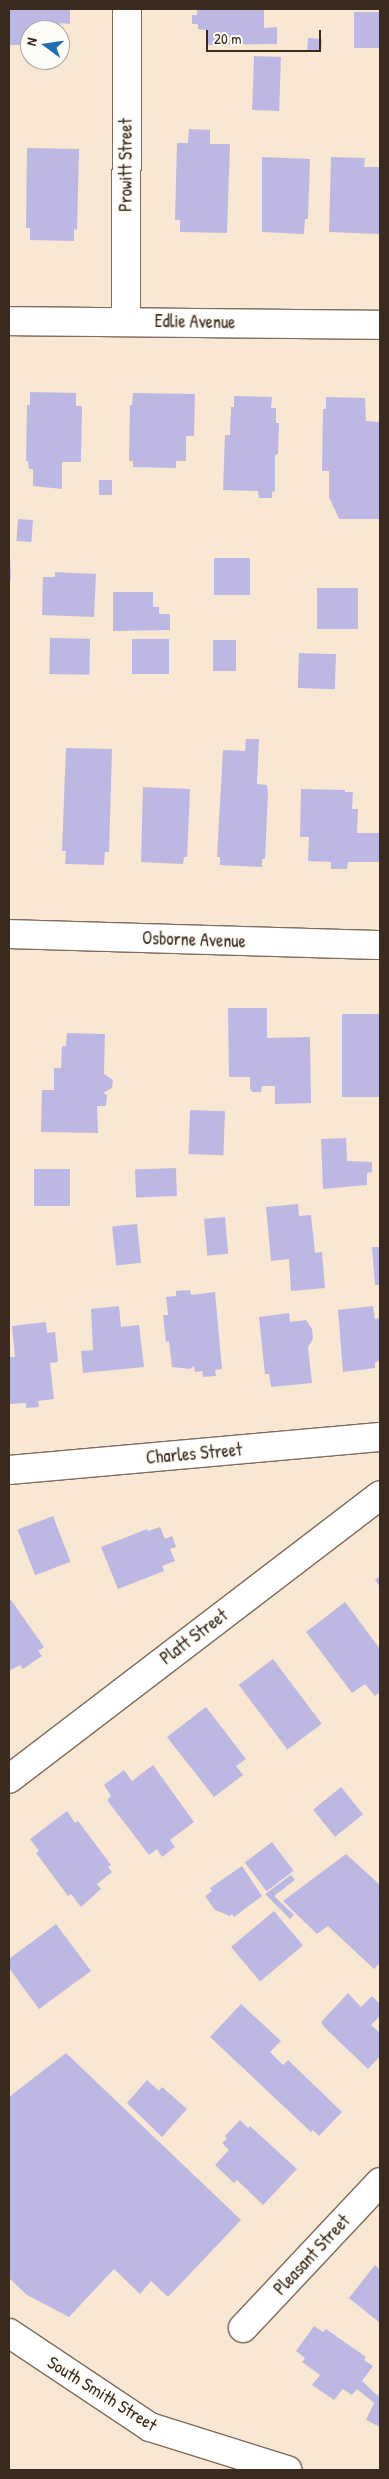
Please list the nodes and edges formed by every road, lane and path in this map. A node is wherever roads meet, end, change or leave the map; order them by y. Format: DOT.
graph roads {
  1 [pos="127,9"];
  2 [pos="9,320"];
  3 [pos="126,321"];
  4 [pos="380,325"];
  5 [pos="9,934"];
  6 [pos="380,945"];
  7 [pos="380,1438"];
  8 [pos="9,1470"];
  9 [pos="380,1495"];
  10 [pos="9,1779"];
  11 [pos="380,2182"];
  12 [pos="243,2328"];
  13 [pos="9,2333"];
  14 [pos="287,2470"];
  1 -- 3 [label="street, Prowitt Street"];
  2 -- 3 [label="street, Edlie Avenue"];
  3 -- 4 [label="street, Edlie Avenue"];
  5 -- 6 [label="street, Osborne Avenue"];
  7 -- 8 [label="street, Charles Street"];
  9 -- 10 [label="street, Platt Street"];
  11 -- 12 [label="street, Pleasant Street"];
  13 -- 14 [label="street, South Smith Street"];
}
